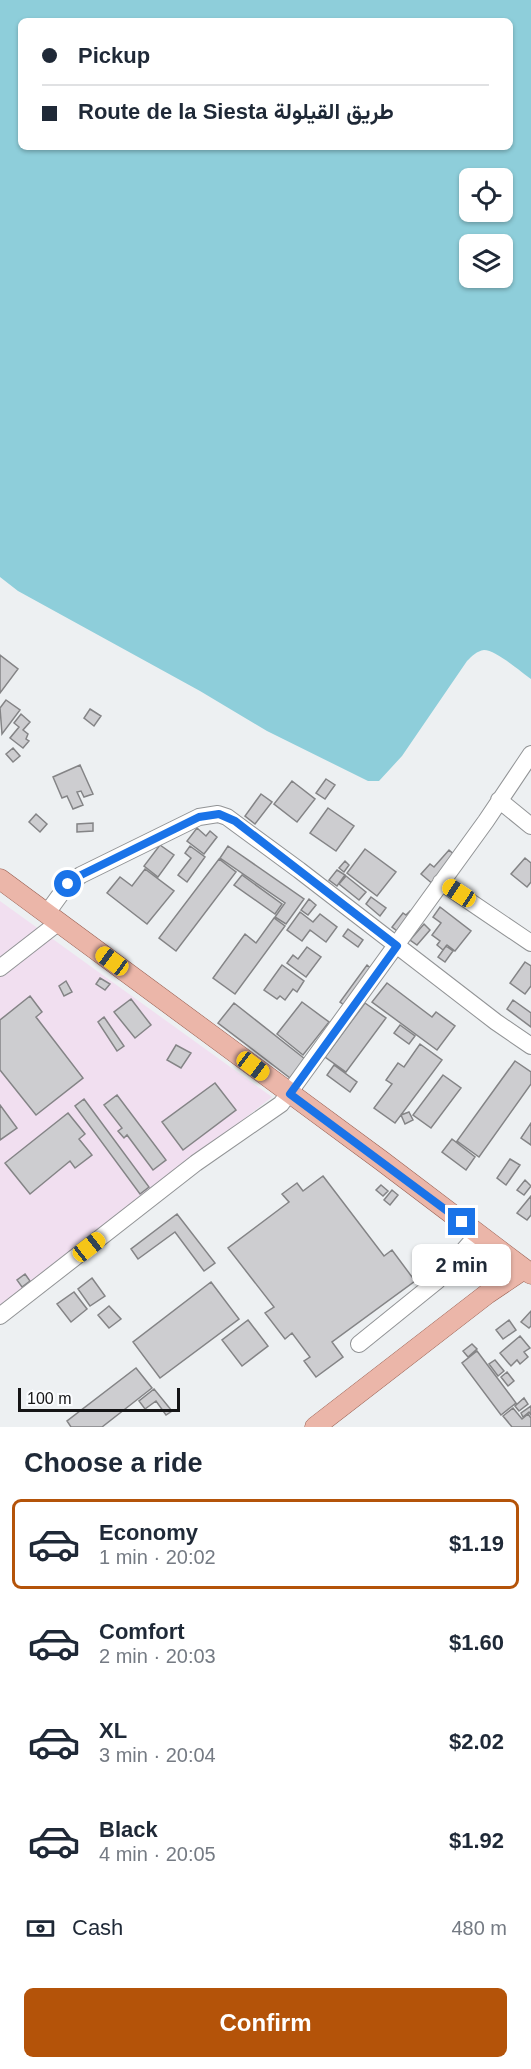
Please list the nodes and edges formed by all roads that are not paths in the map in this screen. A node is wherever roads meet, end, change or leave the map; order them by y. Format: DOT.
graph roads {
  1 [pos="531,754"];
  2 [pos="499,800"];
  3 [pos="531,826"];
  4 [pos="0,879"];
  5 [pos="441,882"];
  6 [pos="53,918"];
  7 [pos="531,943"];
  8 [pos="397,946"];
  9 [pos="0,968"];
  10 [pos="531,1046"];
  11 [pos="290,1094"];
  12 [pos="478,1234"];
  13 [pos="529,1268"];
  14 [pos="0,1316"];
  15 [pos="359,1344"];
  16 [pos="315,1427"];
  1 -- 2 [label="street"];
  2 -- 3 [label="street"];
  2 -- 5 [label="street"];
  4 -- 6 [label="main road"];
  5 -- 7 [label="street"];
  5 -- 8 [label="street"];
  6 -- 8 [label="street"];
  6 -- 9 [label="street"];
  6 -- 11 [label="main road"];
  8 -- 10 [label="street"];
  8 -- 11 [label="street"];
  11 -- 12 [label="main road"];
  11 -- 14 [label="street"];
  12 -- 13 [label="main road"];
  12 -- 15 [label="street"];
  13 -- 16 [label="main road"];
}
